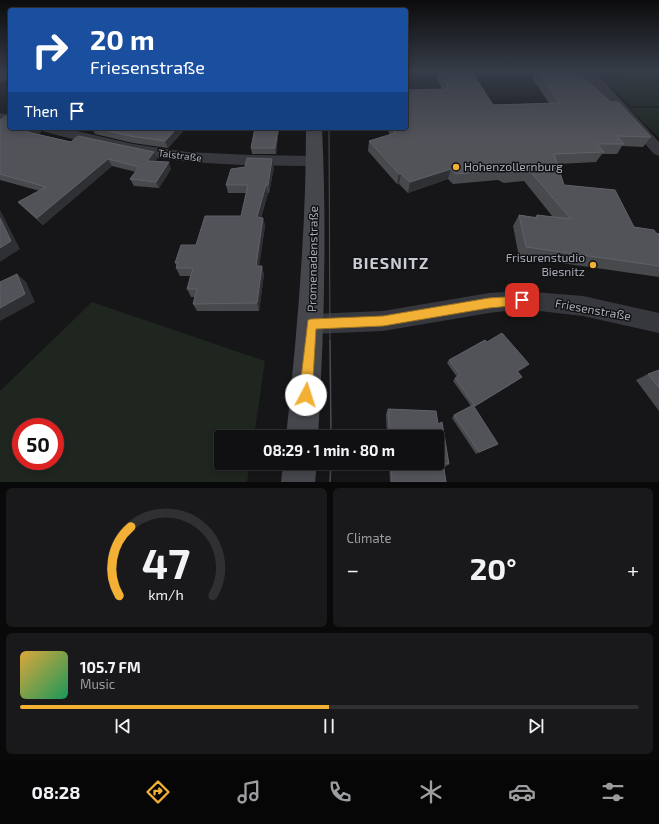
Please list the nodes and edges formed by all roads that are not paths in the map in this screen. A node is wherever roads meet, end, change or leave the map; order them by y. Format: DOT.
graph roads {
  1 [pos="609,94"];
  2 [pos="56,130"];
  3 [pos="314,130"];
  4 [pos="659,151"];
  5 [pos="315,161"];
  6 [pos="659,323"];
  7 [pos="311,324"];
  8 [pos="303,430"];
  9 [pos="299,470"];
  10 [pos="298,482"];
  1 -- 4 [label="street"];
  2 -- 5 [label="street, Talstraße"];
  3 -- 5 [label="main road, Promenadenstraße"];
  5 -- 7 [label="main road, Promenadenstraße"];
  6 -- 7 [label="street, Friesenstraße"];
  7 -- 8 [label="main road, Promenadenstraße"];
  9 -- 10 [label="main road"];
}
